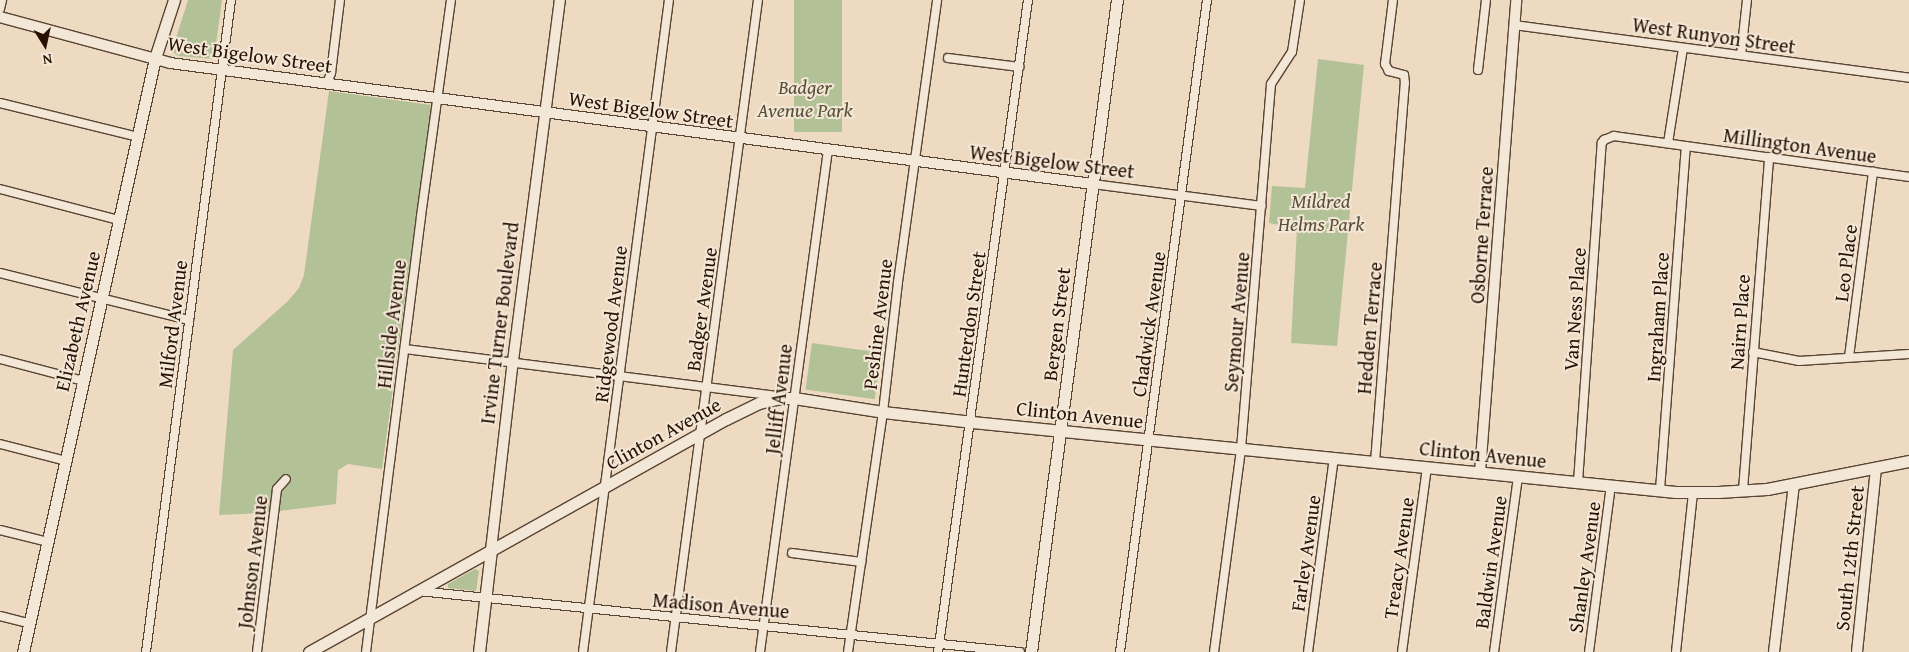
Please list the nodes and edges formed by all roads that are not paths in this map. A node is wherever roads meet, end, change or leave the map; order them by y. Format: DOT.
graph roads {
  1 [pos="2,0"];
  2 [pos="174,0"];
  3 [pos="231,0"];
  4 [pos="340,0"];
  5 [pos="451,0"];
  6 [pos="560,0"];
  7 [pos="669,0"];
  8 [pos="758,0"];
  9 [pos="937,0"];
  10 [pos="1028,0"];
  11 [pos="1117,0"];
  12 [pos="1207,0"];
  13 [pos="1300,0"];
  14 [pos="1393,0"];
  15 [pos="1486,0"];
  16 [pos="1516,0"];
  17 [pos="1747,0"];
  18 [pos="0,9"];
  19 [pos="0,18"];
  20 [pos="1514,25"];
  21 [pos="1684,48"];
  22 [pos="1741,55"];
  23 [pos="155,58"];
  24 [pos="948,58"];
  25 [pos="1018,67"];
  26 [pos="222,70"];
  27 [pos="1478,70"];
  28 [pos="1909,78"];
  29 [pos="327,83"];
  30 [pos="438,99"];
  31 [pos="0,103"];
  32 [pos="545,112"];
  33 [pos="653,127"];
  34 [pos="138,137"];
  35 [pos="740,139"];
  36 [pos="1668,143"];
  37 [pos="1686,146"];
  38 [pos="828,150"];
  39 [pos="1768,157"];
  40 [pos="916,161"];
  41 [pos="1004,172"];
  42 [pos="1873,172"];
  43 [pos="1909,177"];
  44 [pos="1093,184"];
  45 [pos="0,189"];
  46 [pos="1182,195"];
  47 [pos="1262,206"];
  48 [pos="119,220"];
  49 [pos="0,273"];
  50 [pos="102,298"];
  51 [pos="189,320"];
  52 [pos="405,349"];
  53 [pos="1753,352"];
  54 [pos="1909,354"];
  55 [pos="1849,358"];
  56 [pos="0,359"];
  57 [pos="513,361"];
  58 [pos="620,376"];
  59 [pos="83,381"];
  60 [pos="706,387"];
  61 [pos="794,398"];
  62 [pos="883,412"];
  63 [pos="972,422"];
  64 [pos="1060,431"];
  65 [pos="701,432"];
  66 [pos="1148,439"];
  67 [pos="0,444"];
  68 [pos="1241,449"];
  69 [pos="1334,458"];
  70 [pos="66,461"];
  71 [pos="1909,461"];
  72 [pos="1375,462"];
  73 [pos="1427,468"];
  74 [pos="1876,468"];
  75 [pos="1480,472"];
  76 [pos="1518,477"];
  77 [pos="286,478"];
  78 [pos="1578,482"];
  79 [pos="1794,485"];
  80 [pos="605,486"];
  81 [pos="1611,486"];
  82 [pos="1660,490"];
  83 [pos="1743,490"];
  84 [pos="1694,492"];
  85 [pos="0,530"];
  86 [pos="48,542"];
  87 [pos="492,550"];
  88 [pos="792,553"];
  89 [pos="861,562"];
  90 [pos="418,590"];
  91 [pos="486,599"];
  92 [pos="588,610"];
  93 [pos="0,616"];
  94 [pos="371,617"];
  95 [pos="676,618"];
  96 [pos="29,624"];
  97 [pos="763,625"];
  98 [pos="850,634"];
  99 [pos="940,643"];
  100 [pos="23,652"];
  101 [pos="146,652"];
  102 [pos="257,652"];
  103 [pos="308,652"];
  104 [pos="366,652"];
  105 [pos="478,652"];
  106 [pos="583,652"];
  107 [pos="671,652"];
  108 [pos="760,652"];
  109 [pos="848,652"];
  110 [pos="938,652"];
  111 [pos="1020,652"];
  112 [pos="1031,652"];
  113 [pos="1120,652"];
  114 [pos="1214,652"];
  115 [pos="1308,652"];
  116 [pos="1402,652"];
  117 [pos="1494,652"];
  118 [pos="1589,652"];
  119 [pos="1676,652"];
  120 [pos="1774,652"];
  121 [pos="1857,652"];
  1 -- 18 [label="street"];
  2 -- 23 [label="main road, Elizabeth Avenue"];
  3 -- 26 [label="street, Milford Avenue"];
  4 -- 29 [label="street"];
  5 -- 30 [label="street, Hillside Avenue"];
  6 -- 32 [label="street, Irvine Turner Boulevard"];
  7 -- 33 [label="street, Ridgewood Avenue"];
  8 -- 35 [label="street, Badger Avenue"];
  9 -- 40 [label="street, Peshine Avenue"];
  10 -- 25 [label="street, Hunterdon Street"];
  11 -- 44 [label="main road, Bergen Street"];
  12 -- 46 [label="street, Chadwick Avenue"];
  13 -- 47 [label="street, Seymour Avenue"];
  14 -- 72 [label="street, Hedden Terrace"];
  15 -- 27 [label="street"];
  16 -- 20 [label="street, Osborne Terrace"];
  17 -- 22 [label="street"];
  19 -- 23 [label="street, West Bigelow Street"];
  20 -- 21 [label="street, West Runyon Street"];
  20 -- 75 [label="street, Osborne Terrace"];
  21 -- 22 [label="street, West Runyon Street"];
  21 -- 36 [label="street"];
  22 -- 28 [label="street, West Runyon Street"];
  23 -- 26 [label="street, West Bigelow Street"];
  23 -- 34 [label="main road, Elizabeth Avenue"];
  24 -- 25 [label="street"];
  25 -- 41 [label="street, Hunterdon Street"];
  26 -- 29 [label="street, West Bigelow Street"];
  26 -- 51 [label="street, Milford Avenue"];
  29 -- 30 [label="street, West Bigelow Street"];
  30 -- 32 [label="street, West Bigelow Street"];
  30 -- 52 [label="street, Hillside Avenue"];
  31 -- 34 [label="street"];
  32 -- 33 [label="street, West Bigelow Street"];
  32 -- 57 [label="street, Irvine Turner Boulevard"];
  33 -- 35 [label="street, West Bigelow Street"];
  33 -- 58 [label="street, Ridgewood Avenue"];
  34 -- 48 [label="main road, Elizabeth Avenue"];
  35 -- 38 [label="street, West Bigelow Street"];
  35 -- 60 [label="street, Badger Avenue"];
  36 -- 37 [label="street, Millington Avenue"];
  36 -- 78 [label="street, Van Ness Place"];
  37 -- 39 [label="street, Millington Avenue"];
  37 -- 82 [label="street, Ingraham Place"];
  38 -- 40 [label="street, West Bigelow Street"];
  38 -- 61 [label="street, Jelliff Avenue"];
  39 -- 42 [label="street, Millington Avenue"];
  39 -- 53 [label="street, Nairn Place"];
  40 -- 41 [label="street, West Bigelow Street"];
  40 -- 62 [label="street, Peshine Avenue"];
  41 -- 44 [label="street, West Bigelow Street"];
  41 -- 63 [label="street, Hunterdon Street"];
  42 -- 43 [label="street, Millington Avenue"];
  42 -- 55 [label="street, Leo Place"];
  44 -- 46 [label="street, West Bigelow Street"];
  44 -- 64 [label="main road, Bergen Street"];
  45 -- 48 [label="street"];
  46 -- 47 [label="street, West Bigelow Street"];
  46 -- 66 [label="street, Chadwick Avenue"];
  47 -- 68 [label="street, Seymour Avenue"];
  48 -- 50 [label="main road, Elizabeth Avenue"];
  49 -- 50 [label="street"];
  50 -- 51 [label="street"];
  50 -- 59 [label="main road, Elizabeth Avenue"];
  51 -- 101 [label="street, Milford Avenue"];
  52 -- 57 [label="street"];
  52 -- 94 [label="street, Hillside Avenue"];
  53 -- 55 [label="street"];
  53 -- 83 [label="street, Nairn Place"];
  54 -- 55 [label="street"];
  56 -- 59 [label="street"];
  57 -- 58 [label="street"];
  57 -- 87 [label="street, Irvine Turner Boulevard"];
  58 -- 60 [label="street"];
  58 -- 80 [label="street, Ridgewood Avenue"];
  59 -- 70 [label="main road, Elizabeth Avenue"];
  60 -- 61 [label="street"];
  60 -- 65 [label="street, Badger Avenue"];
  61 -- 62 [label="main road, Clinton Avenue"];
  61 -- 65 [label="main road, Clinton Avenue"];
  61 -- 97 [label="street, Jelliff Avenue"];
  62 -- 63 [label="main road, Clinton Avenue"];
  62 -- 89 [label="street, Peshine Avenue"];
  63 -- 64 [label="main road, Clinton Avenue"];
  63 -- 99 [label="street, Hunterdon Street"];
  64 -- 66 [label="main road, Clinton Avenue"];
  64 -- 112 [label="main road, Bergen Street"];
  65 -- 80 [label="main road, Clinton Avenue"];
  65 -- 95 [label="street, Badger Avenue"];
  66 -- 68 [label="main road, Clinton Avenue"];
  66 -- 113 [label="street, Chadwick Avenue"];
  67 -- 70 [label="street"];
  68 -- 69 [label="main road, Clinton Avenue"];
  68 -- 114 [label="street, Seymour Avenue"];
  69 -- 72 [label="main road, Clinton Avenue"];
  69 -- 115 [label="street, Farley Avenue"];
  70 -- 86 [label="main road, Elizabeth Avenue"];
  71 -- 74 [label="main road, Clinton Avenue"];
  72 -- 73 [label="main road, Clinton Avenue"];
  73 -- 75 [label="main road, Clinton Avenue"];
  73 -- 116 [label="street, Treacy Avenue"];
  74 -- 79 [label="main road, Clinton Avenue"];
  74 -- 121 [label="street, South 12th Street"];
  75 -- 76 [label="main road, Clinton Avenue"];
  76 -- 78 [label="main road, Clinton Avenue"];
  76 -- 117 [label="street, Baldwin Avenue"];
  77 -- 102 [label="street, Johnson Avenue"];
  78 -- 81 [label="main road, Clinton Avenue"];
  79 -- 83 [label="main road, Clinton Avenue"];
  79 -- 120 [label="street"];
  80 -- 87 [label="main road, Clinton Avenue"];
  80 -- 92 [label="street, Ridgewood Avenue"];
  81 -- 82 [label="main road, Clinton Avenue"];
  81 -- 118 [label="street, Shanley Avenue"];
  82 -- 84 [label="main road, Clinton Avenue"];
  83 -- 84 [label="main road, Clinton Avenue"];
  84 -- 119 [label="street"];
  85 -- 86 [label="street"];
  86 -- 96 [label="main road, Elizabeth Avenue"];
  87 -- 90 [label="main road, Clinton Avenue"];
  87 -- 91 [label="main road, Irvine Turner Boulevard"];
  88 -- 89 [label="street"];
  89 -- 98 [label="street, Peshine Avenue"];
  90 -- 91 [label="street, Madison Avenue"];
  90 -- 94 [label="main road, Clinton Avenue"];
  91 -- 92 [label="street, Madison Avenue"];
  91 -- 105 [label="main road, Irvine Turner Boulevard"];
  92 -- 95 [label="street, Madison Avenue"];
  92 -- 106 [label="street, Ridgewood Avenue"];
  93 -- 96 [label="street"];
  94 -- 103 [label="main road, Clinton Avenue"];
  94 -- 104 [label="street, Hillside Avenue"];
  95 -- 97 [label="street, Madison Avenue"];
  95 -- 107 [label="street, Badger Avenue"];
  96 -- 100 [label="main road, Elizabeth Avenue"];
  97 -- 98 [label="street, Madison Avenue"];
  97 -- 108 [label="street, Jelliff Avenue"];
  98 -- 99 [label="street, Madison Avenue"];
  98 -- 109 [label="street, Peshine Avenue"];
  99 -- 110 [label="street, Hunterdon Street"];
  99 -- 111 [label="street, Madison Avenue"];
}
